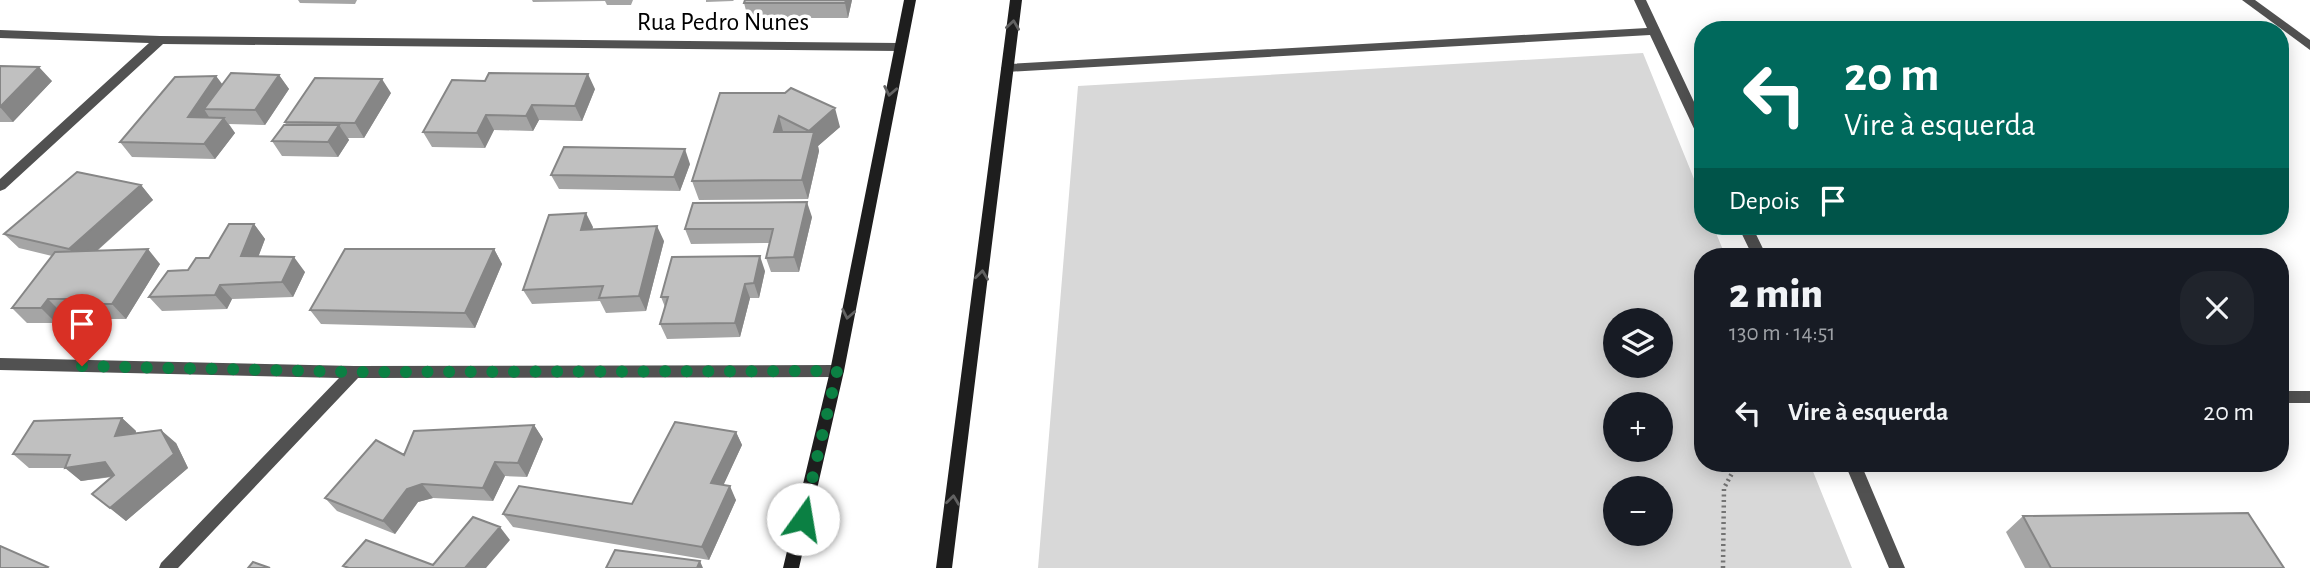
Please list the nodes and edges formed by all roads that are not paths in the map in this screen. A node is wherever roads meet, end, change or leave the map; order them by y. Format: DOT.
graph roads {
  1 [pos="909,0"];
  2 [pos="1016,0"];
  3 [pos="1640,0"];
  4 [pos="2248,0"];
  5 [pos="2276,21"];
  6 [pos="2289,30"];
  7 [pos="1654,31"];
  8 [pos="0,34"];
  9 [pos="160,40"];
  10 [pos="2310,46"];
  11 [pos="899,47"];
  12 [pos="1007,68"];
  13 [pos="1694,116"];
  14 [pos="0,187"];
  15 [pos="0,364"];
  16 [pos="837,371"];
  17 [pos="354,372"];
  18 [pos="2289,397"];
  19 [pos="2310,397"];
  20 [pos="1856,472"];
  21 [pos="167,568"];
  22 [pos="791,568"];
  23 [pos="944,568"];
  24 [pos="1897,568"];
  1 -- 11 [label="main road"];
  12 -- 2 [label="main road, one-way"];
  3 -- 7 [label="street"];
  4 -- 5 [label="street"];
  6 -- 10 [label="street"];
  7 -- 12 [label="street"];
  7 -- 13 [label="street"];
  8 -- 9 [label="street, Rua Pedro Nunes"];
  9 -- 11 [label="street, Rua Pedro Nunes"];
  9 -- 14 [label="street"];
  11 -- 16 [label="main road, one-way"];
  23 -- 12 [label="main road, one-way"];
  15 -- 17 [label="street"];
  16 -- 17 [label="street"];
  16 -- 22 [label="main road"];
  17 -- 21 [label="street"];
  18 -- 19 [label="street"];
  20 -- 24 [label="street"];
}
